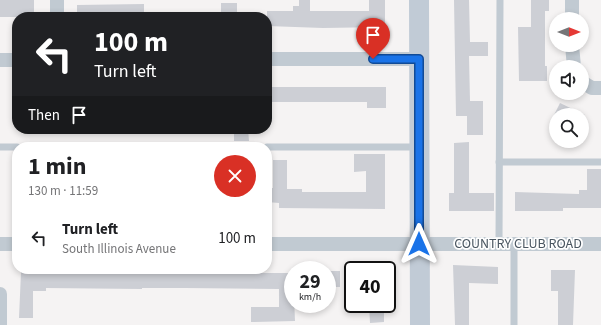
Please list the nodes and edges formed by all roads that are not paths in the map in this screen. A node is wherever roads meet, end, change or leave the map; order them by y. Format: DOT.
graph roads {
  1 [pos="57,0"];
  2 [pos="419,0"];
  3 [pos="500,0"];
  4 [pos="572,0"];
  5 [pos="57,12"];
  6 [pos="572,12"];
  7 [pos="272,59"];
  8 [pos="419,59"];
  9 [pos="0,60"];
  10 [pos="12,60"];
  11 [pos="589,86"];
  12 [pos="601,88"];
  13 [pos="0,147"];
  14 [pos="12,147"];
  15 [pos="272,147"];
  16 [pos="419,147"];
  17 [pos="500,162"];
  18 [pos="601,162"];
  19 [pos="0,244"];
  20 [pos="12,244"];
  21 [pos="272,244"];
  22 [pos="419,244"];
  23 [pos="499,244"];
  24 [pos="514,244"];
  25 [pos="601,244"];
  26 [pos="0,294"];
  27 [pos="0,325"];
  28 [pos="420,325"];
  29 [pos="514,325"];
  1 -- 5 [label="street"];
  2 -- 8 [label="street"];
  3 -- 17 [label="lane"];
  4 -- 6 [label="street"];
  7 -- 8 [label="street"];
  8 -- 16 [label="street"];
  9 -- 10 [label="street"];
  11 -- 12 [label="street"];
  13 -- 14 [label="lane"];
  15 -- 16 [label="lane"];
  16 -- 22 [label="street"];
  17 -- 18 [label="lane"];
  17 -- 23 [label="lane"];
  19 -- 20 [label="street"];
  21 -- 22 [label="street, COUNTRY CLUB ROAD"];
  22 -- 23 [label="street, COUNTRY CLUB ROAD"];
  22 -- 28 [label="street"];
  23 -- 24 [label="street, COUNTRY CLUB ROAD"];
  24 -- 25 [label="street, COUNTRY CLUB ROAD"];
  24 -- 29 [label="lane"];
  26 -- 27 [label="street"];
}
